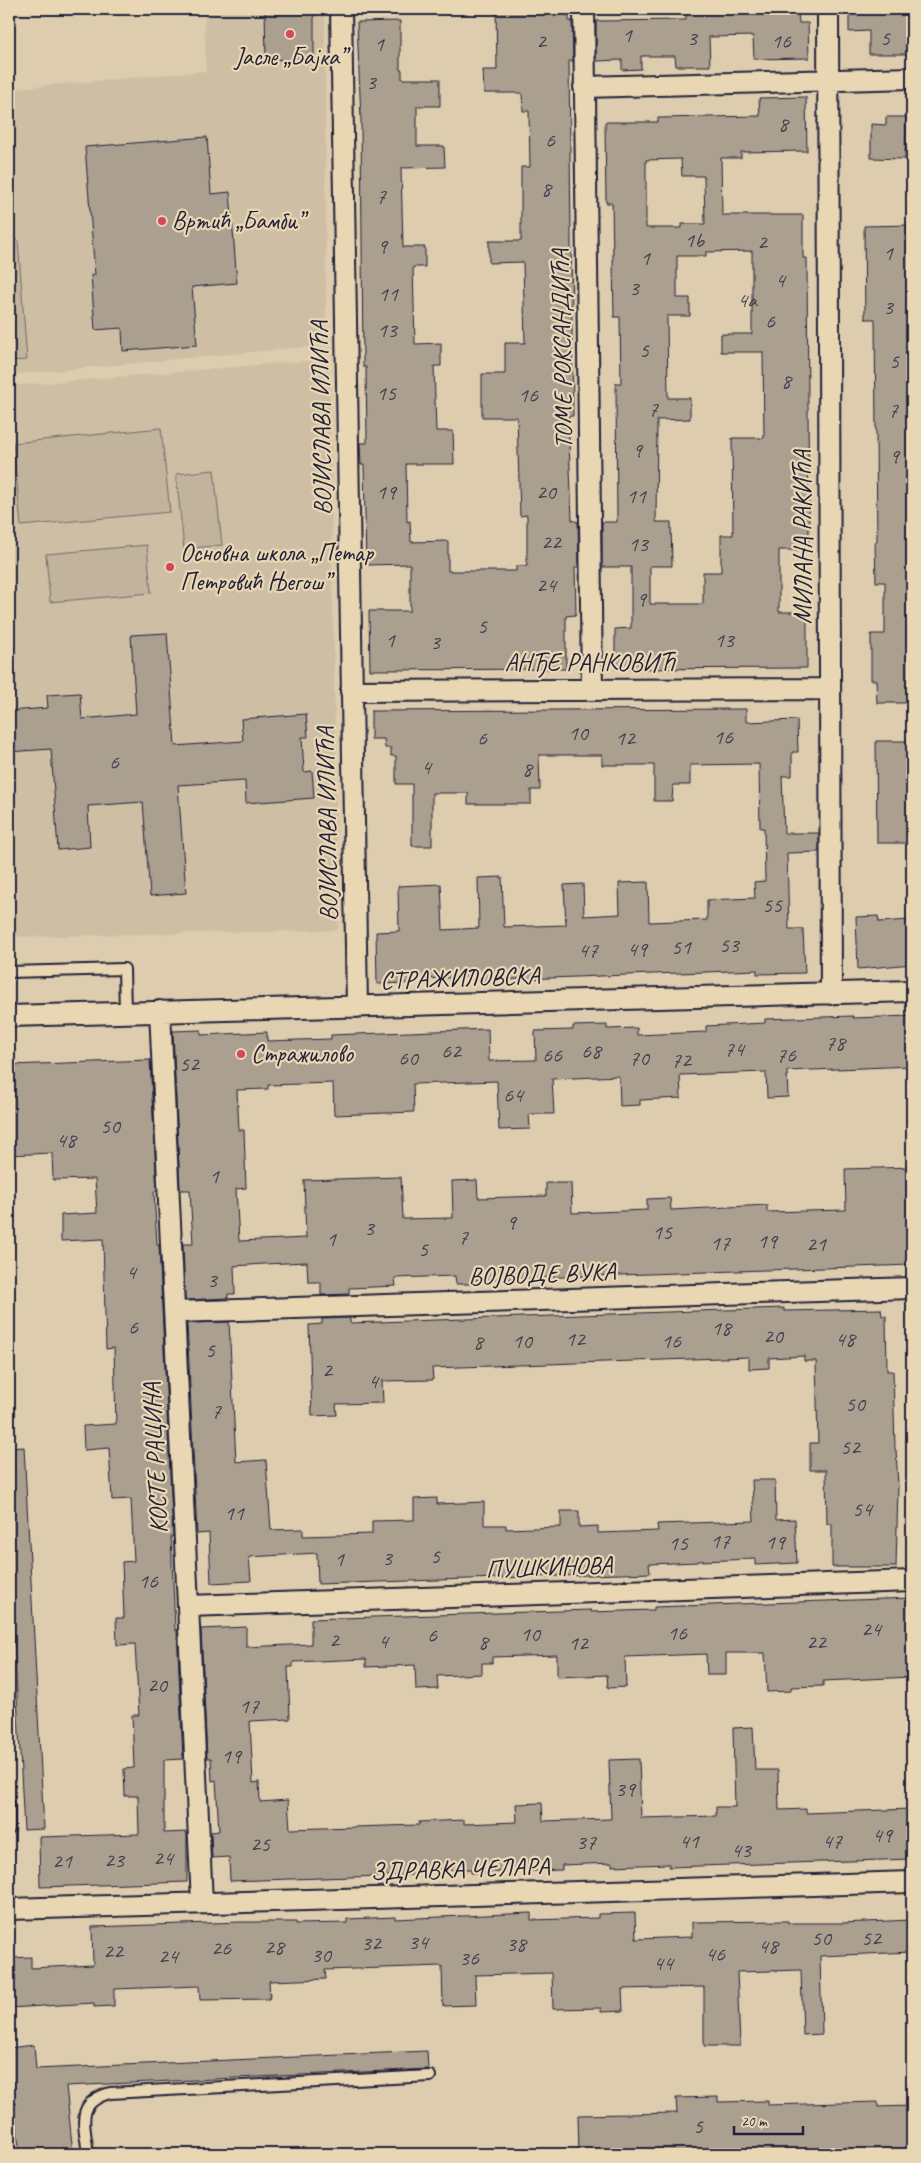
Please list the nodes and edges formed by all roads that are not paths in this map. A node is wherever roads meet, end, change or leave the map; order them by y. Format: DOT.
graph roads {
  1 [pos="341,9"];
  2 [pos="584,9"];
  3 [pos="828,9"];
  4 [pos="912,78"];
  5 [pos="828,80"];
  6 [pos="584,87"];
  7 [pos="829,689"];
  8 [pos="592,690"];
  9 [pos="351,691"];
  10 [pos="9,972"];
  11 [pos="912,992"];
  12 [pos="831,994"];
  13 [pos="357,1007"];
  14 [pos="160,1011"];
  15 [pos="125,1012"];
  16 [pos="9,1016"];
  17 [pos="912,1288"];
  18 [pos="174,1312"];
  19 [pos="912,1581"];
  20 [pos="188,1606"];
  21 [pos="9,1804"];
  22 [pos="9,1829"];
  23 [pos="912,1882"];
  24 [pos="202,1903"];
  25 [pos="9,1909"];
  26 [pos="430,2076"];
  27 [pos="88,2154"];
  1 -- 9 [label="street, ВОЈИСЛАВА ИЛИЋА"];
  2 -- 6 [label="street, ТОМЕ РОКСАНДИЋА"];
  3 -- 5 [label="street, МИЛАНА РАКИЋА"];
  4 -- 5 [label="street"];
  5 -- 6 [label="street"];
  5 -- 7 [label="street, МИЛАНА РАКИЋА"];
  6 -- 8 [label="street, ТОМЕ РОКСАНДИЋА"];
  7 -- 8 [label="street, АНЂЕ РАНКОВИЋ"];
  7 -- 12 [label="street, МИЛАНА РАКИЋА"];
  8 -- 9 [label="street, АНЂЕ РАНКОВИЋ"];
  9 -- 13 [label="street, ВОЈИСЛАВА ИЛИЋА"];
  10 -- 15 [label="lane"];
  11 -- 12 [label="street, СТРАЖИЛОВСКА"];
  12 -- 13 [label="street, СТРАЖИЛОВСКА"];
  13 -- 14 [label="street, СТРАЖИЛОВСКА"];
  14 -- 15 [label="street, СТРАЖИЛОВСКА"];
  14 -- 18 [label="street, КОСТЕ РАЦИНА"];
  15 -- 16 [label="street, СТРАЖИЛОВСКА"];
  17 -- 18 [label="street, ВОЈВОДЕ ВУКА"];
  18 -- 20 [label="street, КОСТЕ РАЦИНА"];
  19 -- 20 [label="street, ПУШКИНОВА"];
  20 -- 24 [label="street, КОСТЕ РАЦИНА"];
  21 -- 22 [label="lane"];
  23 -- 24 [label="street, ЗДРАВКА ЧЕЛАРА"];
  24 -- 25 [label="street, ЗДРАВКА ЧЕЛАРА"];
  26 -- 27 [label="lane"];
}
